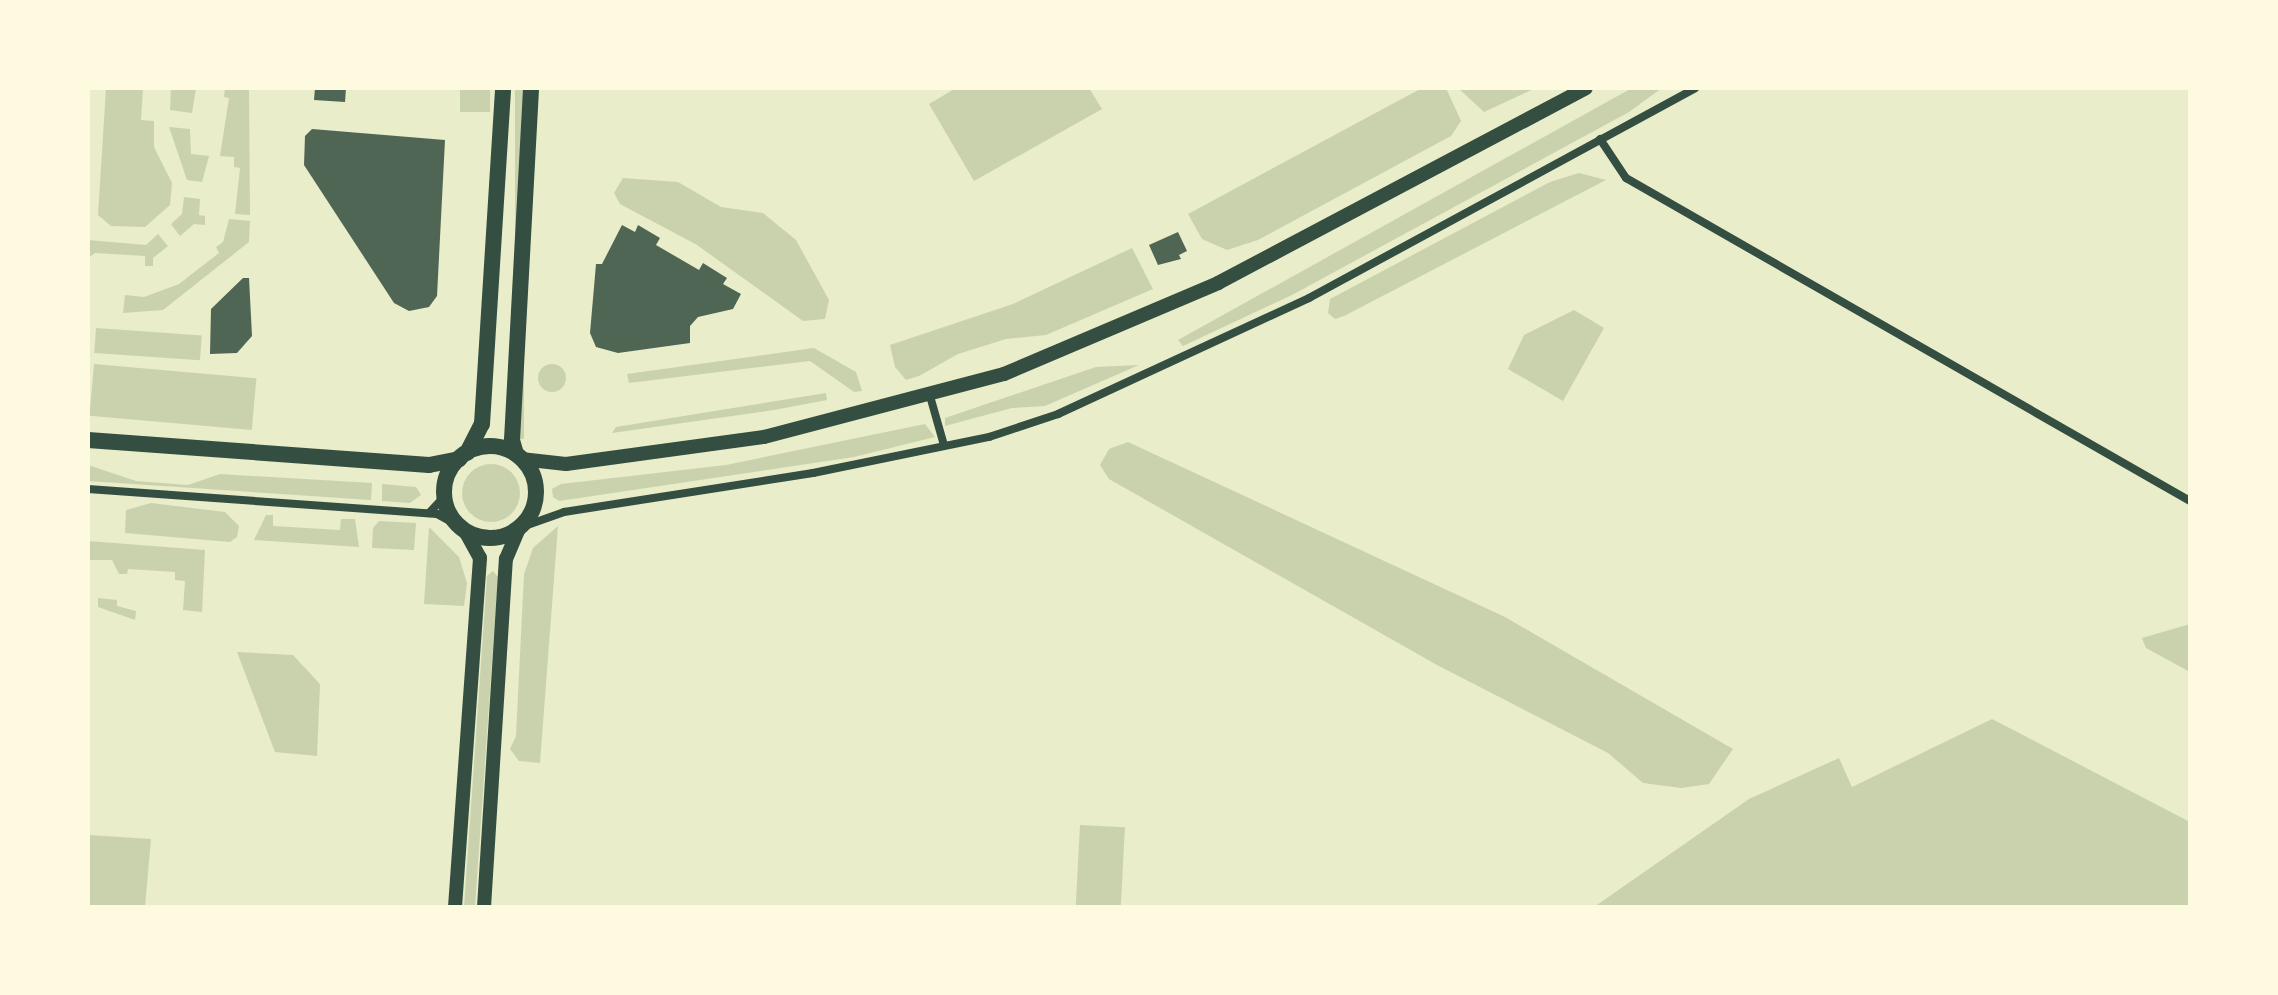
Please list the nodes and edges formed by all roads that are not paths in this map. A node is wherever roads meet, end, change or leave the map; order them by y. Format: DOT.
graph roads {
  1 [pos="503,88"];
  2 [pos="531,88"];
  3 [pos="1586,88"];
  4 [pos="1695,88"];
  5 [pos="1600,139"];
  6 [pos="930,396"];
  7 [pos="88,440"];
  8 [pos="944,445"];
  9 [pos="463,456"];
  10 [pos="518,457"];
  11 [pos="429,465"];
  12 [pos="88,489"];
  13 [pos="444,491"];
  14 [pos="2190,501"];
  15 [pos="429,513"];
  16 [pos="519,528"];
  17 [pos="462,529"];
  18 [pos="455,907"];
  19 [pos="484,907"];
  1 -- 9 [label="main road"];
  2 -- 10 [label="main road"];
  3 -- 6 [label="main road"];
  4 -- 5 [label="street"];
  5 -- 8 [label="street"];
  5 -- 14 [label="street"];
  6 -- 8 [label="street"];
  6 -- 10 [label="main road"];
  7 -- 11 [label="main road"];
  8 -- 16 [label="street"];
  9 -- 10 [label="main road"];
  9 -- 11 [label="main road"];
  9 -- 13 [label="main road"];
  10 -- 16 [label="main road"];
  11 -- 13 [label="main road"];
  12 -- 15 [label="street"];
  13 -- 15 [label="street"];
  13 -- 17 [label="main road"];
  15 -- 17 [label="street"];
  16 -- 17 [label="main road"];
  16 -- 19 [label="main road"];
  17 -- 18 [label="main road"];
}
